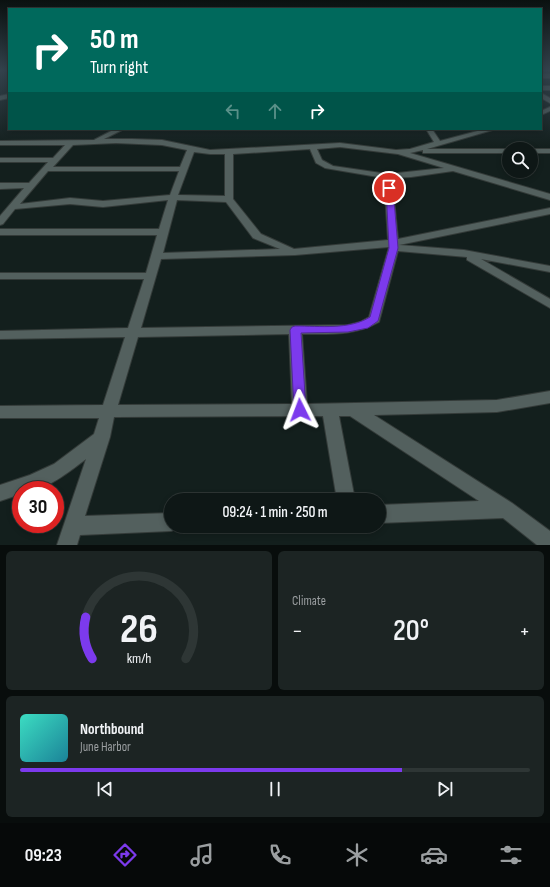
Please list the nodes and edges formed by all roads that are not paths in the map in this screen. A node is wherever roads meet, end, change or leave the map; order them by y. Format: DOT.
graph roads {
  1 [pos="119,130"];
  2 [pos="430,130"];
  3 [pos="489,130"];
  4 [pos="93,142"];
  5 [pos="0,143"];
  6 [pos="71,143"];
  7 [pos="439,144"];
  8 [pos="191,148"];
  9 [pos="313,148"];
  10 [pos="410,151"];
  11 [pos="502,151"];
  12 [pos="540,151"];
  13 [pos="229,152"];
  14 [pos="396,152"];
  15 [pos="550,152"];
  16 [pos="0,160"];
  17 [pos="55,160"];
  18 [pos="550,160"];
  19 [pos="46,169"];
  20 [pos="184,169"];
  21 [pos="454,169"];
  22 [pos="388,176"];
  23 [pos="31,185"];
  24 [pos="0,186"];
  25 [pos="173,197"];
  26 [pos="550,198"];
  27 [pos="229,199"];
  28 [pos="13,206"];
  29 [pos="550,211"];
  30 [pos="1,220"];
  31 [pos="0,232"];
  32 [pos="163,232"];
  33 [pos="394,245"];
  34 [pos="295,252"];
  35 [pos="464,253"];
  36 [pos="156,256"];
  37 [pos="550,269"];
  38 [pos="0,276"];
  39 [pos="151,276"];
  40 [pos="550,304"];
  41 [pos="295,330"];
  42 [pos="134,334"];
  43 [pos="0,335"];
  44 [pos="550,397"];
  45 [pos="300,410"];
  46 [pos="330,410"];
  47 [pos="353,410"];
  48 [pos="110,411"];
  49 [pos="0,412"];
  50 [pos="102,437"];
  51 [pos="0,493"];
  52 [pos="345,493"];
  53 [pos="506,509"];
  54 [pos="386,514"];
  55 [pos="164,522"];
  56 [pos="72,526"];
  57 [pos="550,543"];
  58 [pos="67,545"];
  1 -- 4 [label="street"];
  2 -- 7 [label="street"];
  3 -- 7 [label="street"];
  4 -- 6 [label="street"];
  4 -- 8 [label="street"];
  5 -- 6 [label="street"];
  6 -- 17 [label="street"];
  7 -- 10 [label="street"];
  8 -- 13 [label="street"];
  8 -- 20 [label="street"];
  9 -- 13 [label="street"];
  9 -- 14 [label="street"];
  9 -- 22 [label="street"];
  10 -- 11 [label="street"];
  10 -- 14 [label="street"];
  12 -- 15 [label="street"];
  12 -- 18 [label="street"];
  13 -- 27 [label="street"];
  14 -- 21 [label="street"];
  16 -- 17 [label="street"];
  17 -- 19 [label="street"];
  19 -- 20 [label="street"];
  19 -- 23 [label="street"];
  20 -- 25 [label="street"];
  21 -- 22 [label="street"];
  21 -- 26 [label="street"];
  22 -- 33 [label="street"];
  23 -- 24 [label="street"];
  23 -- 28 [label="street"];
  25 -- 27 [label="street"];
  25 -- 28 [label="street"];
  25 -- 32 [label="street"];
  27 -- 34 [label="street"];
  28 -- 30 [label="street"];
  29 -- 33 [label="street"];
  31 -- 32 [label="street"];
  32 -- 36 [label="street"];
  33 -- 34 [label="street"];
  33 -- 35 [label="street"];
  33 -- 41 [label="street"];
  34 -- 36 [label="street"];
  35 -- 37 [label="street"];
  35 -- 40 [label="street"];
  36 -- 39 [label="street"];
  38 -- 39 [label="street"];
  39 -- 42 [label="street"];
  41 -- 42 [label="street"];
  41 -- 45 [label="street"];
  42 -- 43 [label="street"];
  42 -- 48 [label="street"];
  44 -- 47 [label="street"];
  45 -- 46 [label="street"];
  45 -- 48 [label="street"];
  46 -- 47 [label="street"];
  46 -- 52 [label="street"];
  47 -- 53 [label="street"];
  48 -- 49 [label="street"];
  48 -- 50 [label="street"];
  50 -- 51 [label="street"];
  50 -- 56 [label="street"];
  53 -- 54 [label="street"];
  53 -- 57 [label="street"];
  55 -- 56 [label="street"];
  56 -- 58 [label="street"];
}
